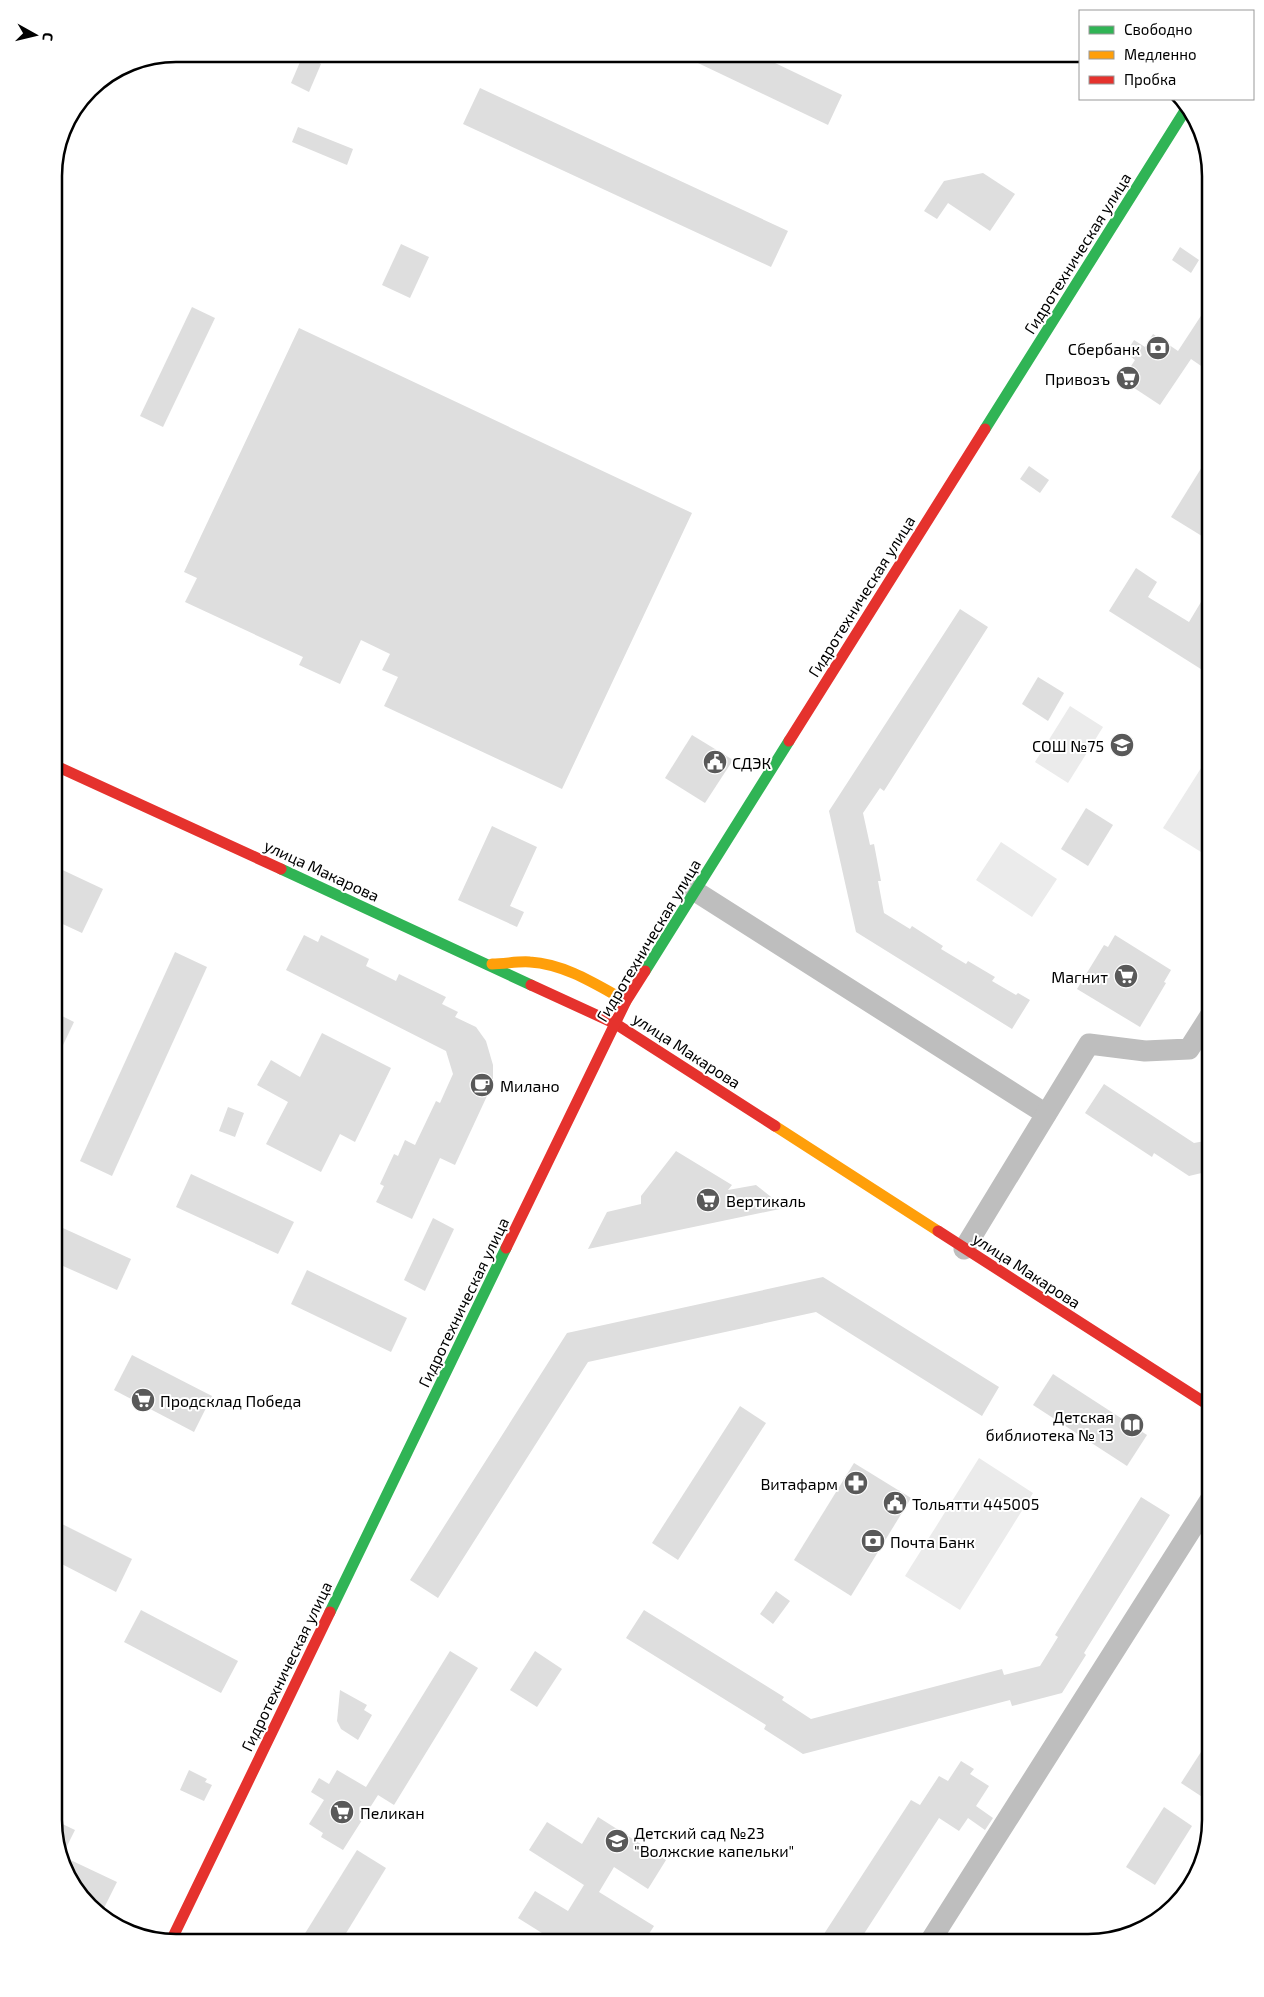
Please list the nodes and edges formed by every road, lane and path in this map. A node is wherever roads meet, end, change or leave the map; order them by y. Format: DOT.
graph roads {
  1 [pos="1183,114"];
  2 [pos="63,769"];
  3 [pos="695,891"];
  4 [pos="488,964"];
  5 [pos="626,1001"];
  6 [pos="616,1024"];
  7 [pos="1202,1029"];
  8 [pos="647,1044"];
  9 [pos="1046,1114"];
  10 [pos="964,1249"];
  11 [pos="1202,1401"];
  12 [pos="1202,1513"];
  13 [pos="174,1934"];
  14 [pos="935,1934"];
  1 -- 3 [label="main road, Гидротехническая улица"];
  2 -- 4 [label="main road, улица Макарова"];
  3 -- 5 [label="main road, Гидротехническая улица"];
  3 -- 9 [label="street"];
  4 -- 5 [label="main road"];
  4 -- 6 [label="main road, улица Макарова"];
  5 -- 6 [label="main road, Гидротехническая улица"];
  5 -- 8 [label="street"];
  6 -- 8 [label="main road, улица Макарова"];
  6 -- 13 [label="main road, Гидротехническая улица"];
  7 -- 9 [label="street"];
  8 -- 10 [label="main road, улица Макарова"];
  9 -- 10 [label="street"];
  10 -- 11 [label="main road, улица Макарова"];
  12 -- 14 [label="street"];
}
